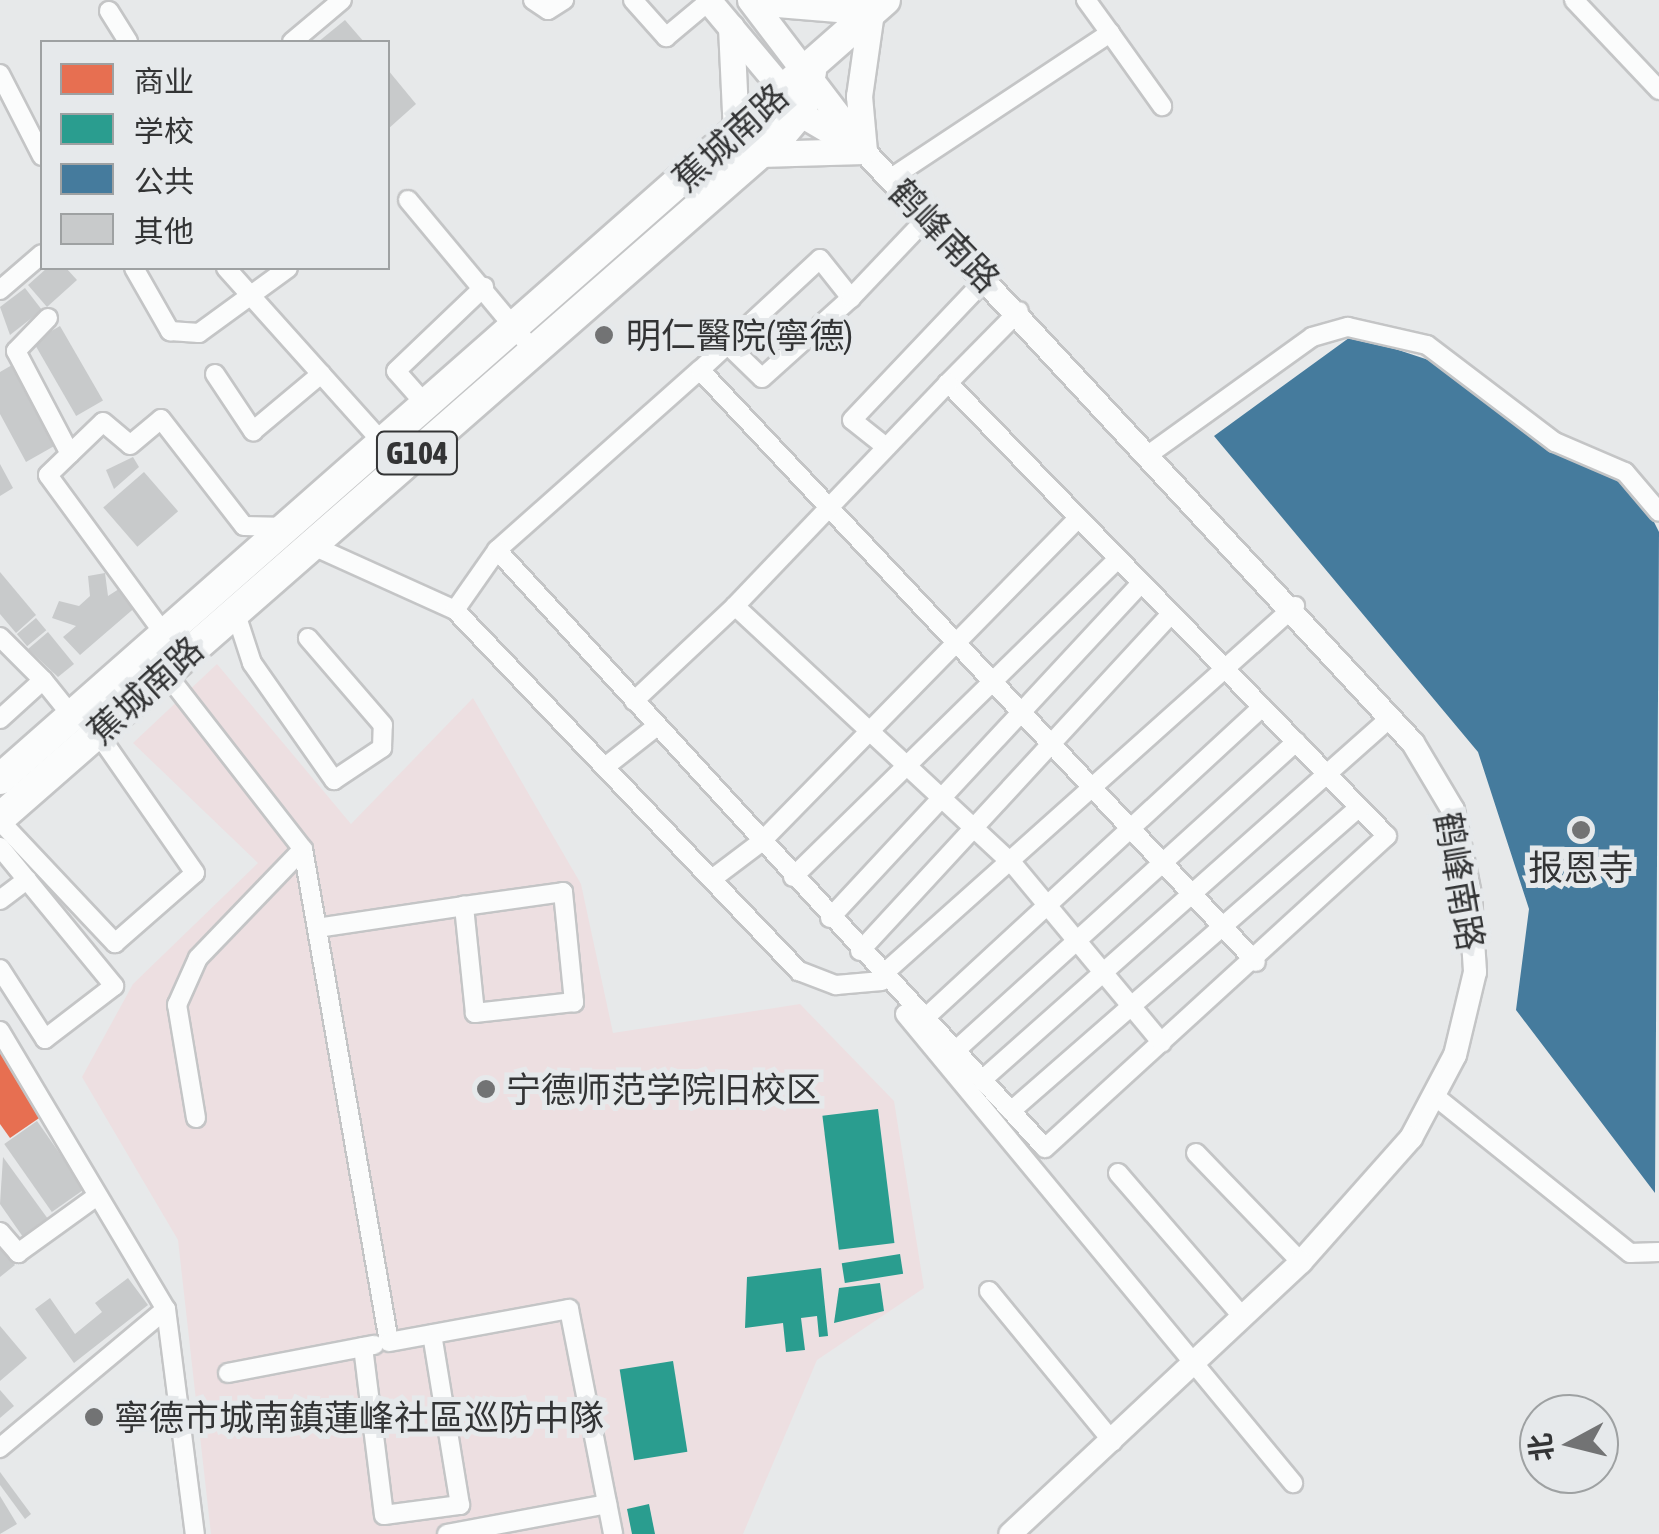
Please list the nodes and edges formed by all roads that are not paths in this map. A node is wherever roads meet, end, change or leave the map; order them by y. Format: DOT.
graph roads {
  1 [pos="342,0"];
  2 [pos="532,0"];
  3 [pos="564,0"];
  4 [pos="633,0"];
  5 [pos="708,0"];
  6 [pos="1086,0"];
  7 [pos="1574,0"];
  8 [pos="752,1"];
  9 [pos="878,6"];
  10 [pos="108,11"];
  11 [pos="731,26"];
  12 [pos="1110,33"];
  13 [pos="127,40"];
  14 [pos="294,40"];
  15 [pos="811,72"];
  16 [pos="0,74"];
  17 [pos="780,86"];
  18 [pos="1659,90"];
  19 [pos="1162,106"];
  20 [pos="802,111"];
  21 [pos="736,132"];
  22 [pos="864,151"];
  23 [pos="40,152"];
  24 [pos="759,154"];
  25 [pos="891,178"];
  26 [pos="408,200"];
  27 [pos="926,219"];
  28 [pos="40,256"];
  29 [pos="135,270"];
  30 [pos="228,270"];
  31 [pos="286,270"];
  32 [pos="986,279"];
  33 [pos="484,287"];
  34 [pos="0,290"];
  35 [pos="851,298"];
  36 [pos="254,299"];
  37 [pos="1019,311"];
  38 [pos="48,318"];
  39 [pos="525,338"];
  40 [pos="728,344"];
  41 [pos="700,370"];
  42 [pos="216,374"];
  43 [pos="321,374"];
  44 [pos="948,383"];
  45 [pos="426,405"];
  46 [pos="383,443"];
  47 [pos="886,447"];
  48 [pos="70,454"];
  49 [pos="1148,455"];
  50 [pos="830,507"];
  51 [pos="1659,512"];
  52 [pos="1078,518"];
  53 [pos="299,536"];
  54 [pos="497,550"];
  55 [pos="1118,558"];
  56 [pos="1141,582"];
  57 [pos="734,606"];
  58 [pos="1295,606"];
  59 [pos="455,610"];
  60 [pos="234,611"];
  61 [pos="1171,614"];
  62 [pos="165,634"];
  63 [pos="0,637"];
  64 [pos="308,638"];
  65 [pos="957,643"];
  66 [pos="1223,667"];
  67 [pos="165,672"];
  68 [pos="42,680"];
  69 [pos="991,680"];
  70 [pos="634,701"];
  71 [pos="1262,707"];
  72 [pos="1024,714"];
  73 [pos="1390,717"];
  74 [pos="0,719"];
  75 [pos="85,724"];
  76 [pos="657,726"];
  77 [pos="870,728"];
  78 [pos="1296,742"];
  79 [pos="1054,746"];
  80 [pos="909,764"];
  81 [pos="605,767"];
  82 [pos="1322,770"];
  83 [pos="3,771"];
  84 [pos="1094,789"];
  85 [pos="946,800"];
  86 [pos="1359,807"];
  87 [pos="0,819"];
  88 [pos="972,825"];
  89 [pos="1130,828"];
  90 [pos="762,842"];
  91 [pos="0,848"];
  92 [pos="303,849"];
  93 [pos="1012,862"];
  94 [pos="1167,867"];
  95 [pos="793,877"];
  96 [pos="27,880"];
  97 [pos="712,880"];
  98 [pos="1192,893"];
  99 [pos="0,900"];
  100 [pos="464,906"];
  101 [pos="1051,910"];
  102 [pos="830,918"];
  103 [pos="316,928"];
  104 [pos="1224,928"];
  105 [pos="1079,943"];
  106 [pos="860,951"];
  107 [pos="1256,962"];
  108 [pos="0,969"];
  109 [pos="1102,970"];
  110 [pos="882,975"];
  111 [pos="1131,1006"];
  112 [pos="924,1019"];
  113 [pos="0,1031"];
  114 [pos="1162,1043"];
  115 [pos="954,1052"];
  116 [pos="982,1080"];
  117 [pos="1436,1097"];
  118 [pos="1011,1112"];
  119 [pos="196,1118"];
  120 [pos="1196,1152"];
  121 [pos="1118,1173"];
  122 [pos="97,1196"];
  123 [pos="0,1232"];
  124 [pos="1659,1252"];
  125 [pos="1300,1262"];
  126 [pos="989,1291"];
  127 [pos="166,1309"];
  128 [pos="1242,1316"];
  129 [pos="432,1334"];
  130 [pos="389,1342"];
  131 [pos="363,1348"];
  132 [pos="1194,1365"];
  133 [pos="228,1373"];
  134 [pos="1112,1442"];
  135 [pos="0,1448"];
  136 [pos="1292,1482"];
  137 [pos="607,1504"];
  138 [pos="194,1534"];
  139 [pos="447,1534"];
  140 [pos="612,1534"];
  141 [pos="1010,1534"];
  1 -- 14 [label="street"];
  2 -- 3 [label="street"];
  4 -- 5 [label="street"];
  5 -- 11 [label="main road"];
  6 -- 12 [label="street"];
  7 -- 18 [label="street"];
  8 -- 9 [label="main road"];
  8 -- 15 [label="main road"];
  9 -- 15 [label="highway, G104"];
  9 -- 22 [label="main road"];
  10 -- 13 [label="street"];
  11 -- 17 [label="main road"];
  11 -- 21 [label="main road"];
  12 -- 19 [label="street"];
  12 -- 25 [label="street"];
  15 -- 17 [label="highway, 蕉城南路 / G104"];
  15 -- 20 [label="highway, 蕉城南路"];
  15 -- 22 [label="main road"];
  16 -- 23 [label="street"];
  17 -- 20 [label="main road"];
  17 -- 21 [label="highway, 蕉城南路 / G104"];
  20 -- 22 [label="main road"];
  20 -- 24 [label="highway, 蕉城南路 / G104"];
  21 -- 39 [label="highway, 蕉城南路 / G104"];
  22 -- 24 [label="main road"];
  22 -- 25 [label="street, 鹤峰南路"];
  24 -- 39 [label="highway, 蕉城南路 / G104"];
  25 -- 27 [label="street, 鹤峰南路"];
  26 -- 33 [label="street"];
  27 -- 32 [label="street, 鹤峰南路"];
  27 -- 35 [label="street"];
  28 -- 34 [label="street"];
  29 -- 36 [label="street"];
  30 -- 36 [label="street"];
  31 -- 36 [label="street"];
  32 -- 37 [label="street, 鹤峰南路"];
  32 -- 47 [label="street"];
  33 -- 39 [label="street"];
  33 -- 45 [label="street"];
  35 -- 40 [label="street"];
  35 -- 40 [label="street"];
  36 -- 43 [label="street"];
  37 -- 44 [label="street"];
  37 -- 49 [label="street, 鹤峰南路"];
  38 -- 48 [label="street"];
  39 -- 45 [label="highway, 蕉城南路 / G104"];
  39 -- 53 [label="highway, 蕉城南路 / G104"];
  40 -- 41 [label="street"];
  41 -- 50 [label="street"];
  41 -- 54 [label="street"];
  42 -- 43 [label="street"];
  43 -- 46 [label="street"];
  44 -- 47 [label="street"];
  44 -- 52 [label="street"];
  45 -- 46 [label="highway, 蕉城南路 / G104"];
  46 -- 53 [label="highway, 蕉城南路 / G104"];
  47 -- 50 [label="street"];
  48 -- 53 [label="street"];
  48 -- 62 [label="street"];
  49 -- 51 [label="street"];
  49 -- 58 [label="street, 鹤峰南路"];
  50 -- 57 [label="street"];
  50 -- 65 [label="street"];
  52 -- 55 [label="street"];
  52 -- 65 [label="street"];
  53 -- 59 [label="street"];
  53 -- 60 [label="highway, 蕉城南路 / G104"];
  53 -- 62 [label="highway, 蕉城南路 / G104"];
  54 -- 59 [label="street"];
  54 -- 70 [label="street"];
  55 -- 56 [label="street"];
  55 -- 69 [label="street"];
  56 -- 61 [label="street"];
  56 -- 72 [label="street"];
  57 -- 70 [label="street"];
  57 -- 77 [label="street"];
  58 -- 66 [label="street"];
  58 -- 73 [label="street, 鹤峰南路"];
  59 -- 81 [label="street"];
  60 -- 64 [label="street"];
  60 -- 67 [label="highway, 蕉城南路 / G104"];
  61 -- 66 [label="street"];
  61 -- 79 [label="street"];
  62 -- 75 [label="highway, 蕉城南路 / G104"];
  63 -- 68 [label="street"];
  65 -- 69 [label="street"];
  65 -- 77 [label="street"];
  66 -- 71 [label="street"];
  66 -- 84 [label="street"];
  67 -- 75 [label="highway, 蕉城南路 / G104"];
  67 -- 92 [label="street"];
  68 -- 74 [label="street"];
  68 -- 75 [label="street"];
  69 -- 72 [label="street"];
  69 -- 80 [label="street"];
  70 -- 76 [label="street"];
  71 -- 78 [label="street"];
  71 -- 89 [label="street"];
  72 -- 79 [label="street"];
  72 -- 85 [label="street"];
  73 -- 82 [label="street"];
  73 -- 117 [label="street, 鹤峰南路"];
  75 -- 83 [label="highway, 蕉城南路 / G104"];
  75 -- 87 [label="highway, 蕉城南路 / G104"];
  75 -- 87 [label="street"];
  76 -- 81 [label="street"];
  76 -- 90 [label="street"];
  77 -- 80 [label="street"];
  77 -- 90 [label="street"];
  78 -- 82 [label="street"];
  78 -- 94 [label="street"];
  79 -- 84 [label="street"];
  79 -- 88 [label="street"];
  80 -- 85 [label="street"];
  80 -- 95 [label="street"];
  81 -- 97 [label="street"];
  82 -- 86 [label="street"];
  82 -- 98 [label="street"];
  84 -- 89 [label="street"];
  84 -- 93 [label="street"];
  85 -- 88 [label="street"];
  85 -- 102 [label="street"];
  86 -- 104 [label="street"];
  86 -- 107 [label="street"];
  88 -- 93 [label="street"];
  88 -- 106 [label="street"];
  89 -- 94 [label="street"];
  89 -- 101 [label="street"];
  90 -- 95 [label="street"];
  90 -- 97 [label="street"];
  91 -- 96 [label="street"];
  92 -- 103 [label="street"];
  92 -- 119 [label="street"];
  93 -- 101 [label="street"];
  93 -- 110 [label="street"];
  94 -- 98 [label="street"];
  94 -- 105 [label="street"];
  95 -- 102 [label="street"];
  96 -- 99 [label="street"];
  96 -- 108 [label="street"];
  97 -- 110 [label="street"];
  98 -- 104 [label="street"];
  98 -- 109 [label="street"];
  100 -- 100 [label="street"];
  100 -- 103 [label="street"];
  101 -- 105 [label="street"];
  101 -- 112 [label="street"];
  102 -- 106 [label="street"];
  103 -- 130 [label="street"];
  104 -- 107 [label="street"];
  104 -- 111 [label="street"];
  105 -- 109 [label="street"];
  105 -- 115 [label="street"];
  106 -- 110 [label="street"];
  107 -- 114 [label="street"];
  109 -- 111 [label="street"];
  109 -- 116 [label="street"];
  110 -- 112 [label="street"];
  110 -- 132 [label="street"];
  111 -- 114 [label="street"];
  111 -- 118 [label="street"];
  112 -- 115 [label="street"];
  113 -- 122 [label="street"];
  114 -- 118 [label="street"];
  115 -- 116 [label="street"];
  116 -- 118 [label="street"];
  117 -- 124 [label="street"];
  117 -- 125 [label="street, 鹤峰南路"];
  120 -- 125 [label="street"];
  121 -- 128 [label="street"];
  122 -- 123 [label="street"];
  122 -- 127 [label="street"];
  125 -- 128 [label="street, 鹤峰南路"];
  126 -- 134 [label="street"];
  127 -- 135 [label="street"];
  127 -- 138 [label="street"];
  128 -- 132 [label="street, 鹤峰南路"];
  129 -- 130 [label="street"];
  129 -- 131 [label="street"];
  129 -- 137 [label="street"];
  130 -- 131 [label="street"];
  131 -- 133 [label="street"];
  132 -- 134 [label="street, 鹤峰南路"];
  132 -- 136 [label="street"];
  134 -- 141 [label="street, 鹤峰南路"];
  137 -- 139 [label="street"];
  137 -- 140 [label="street"];
}
